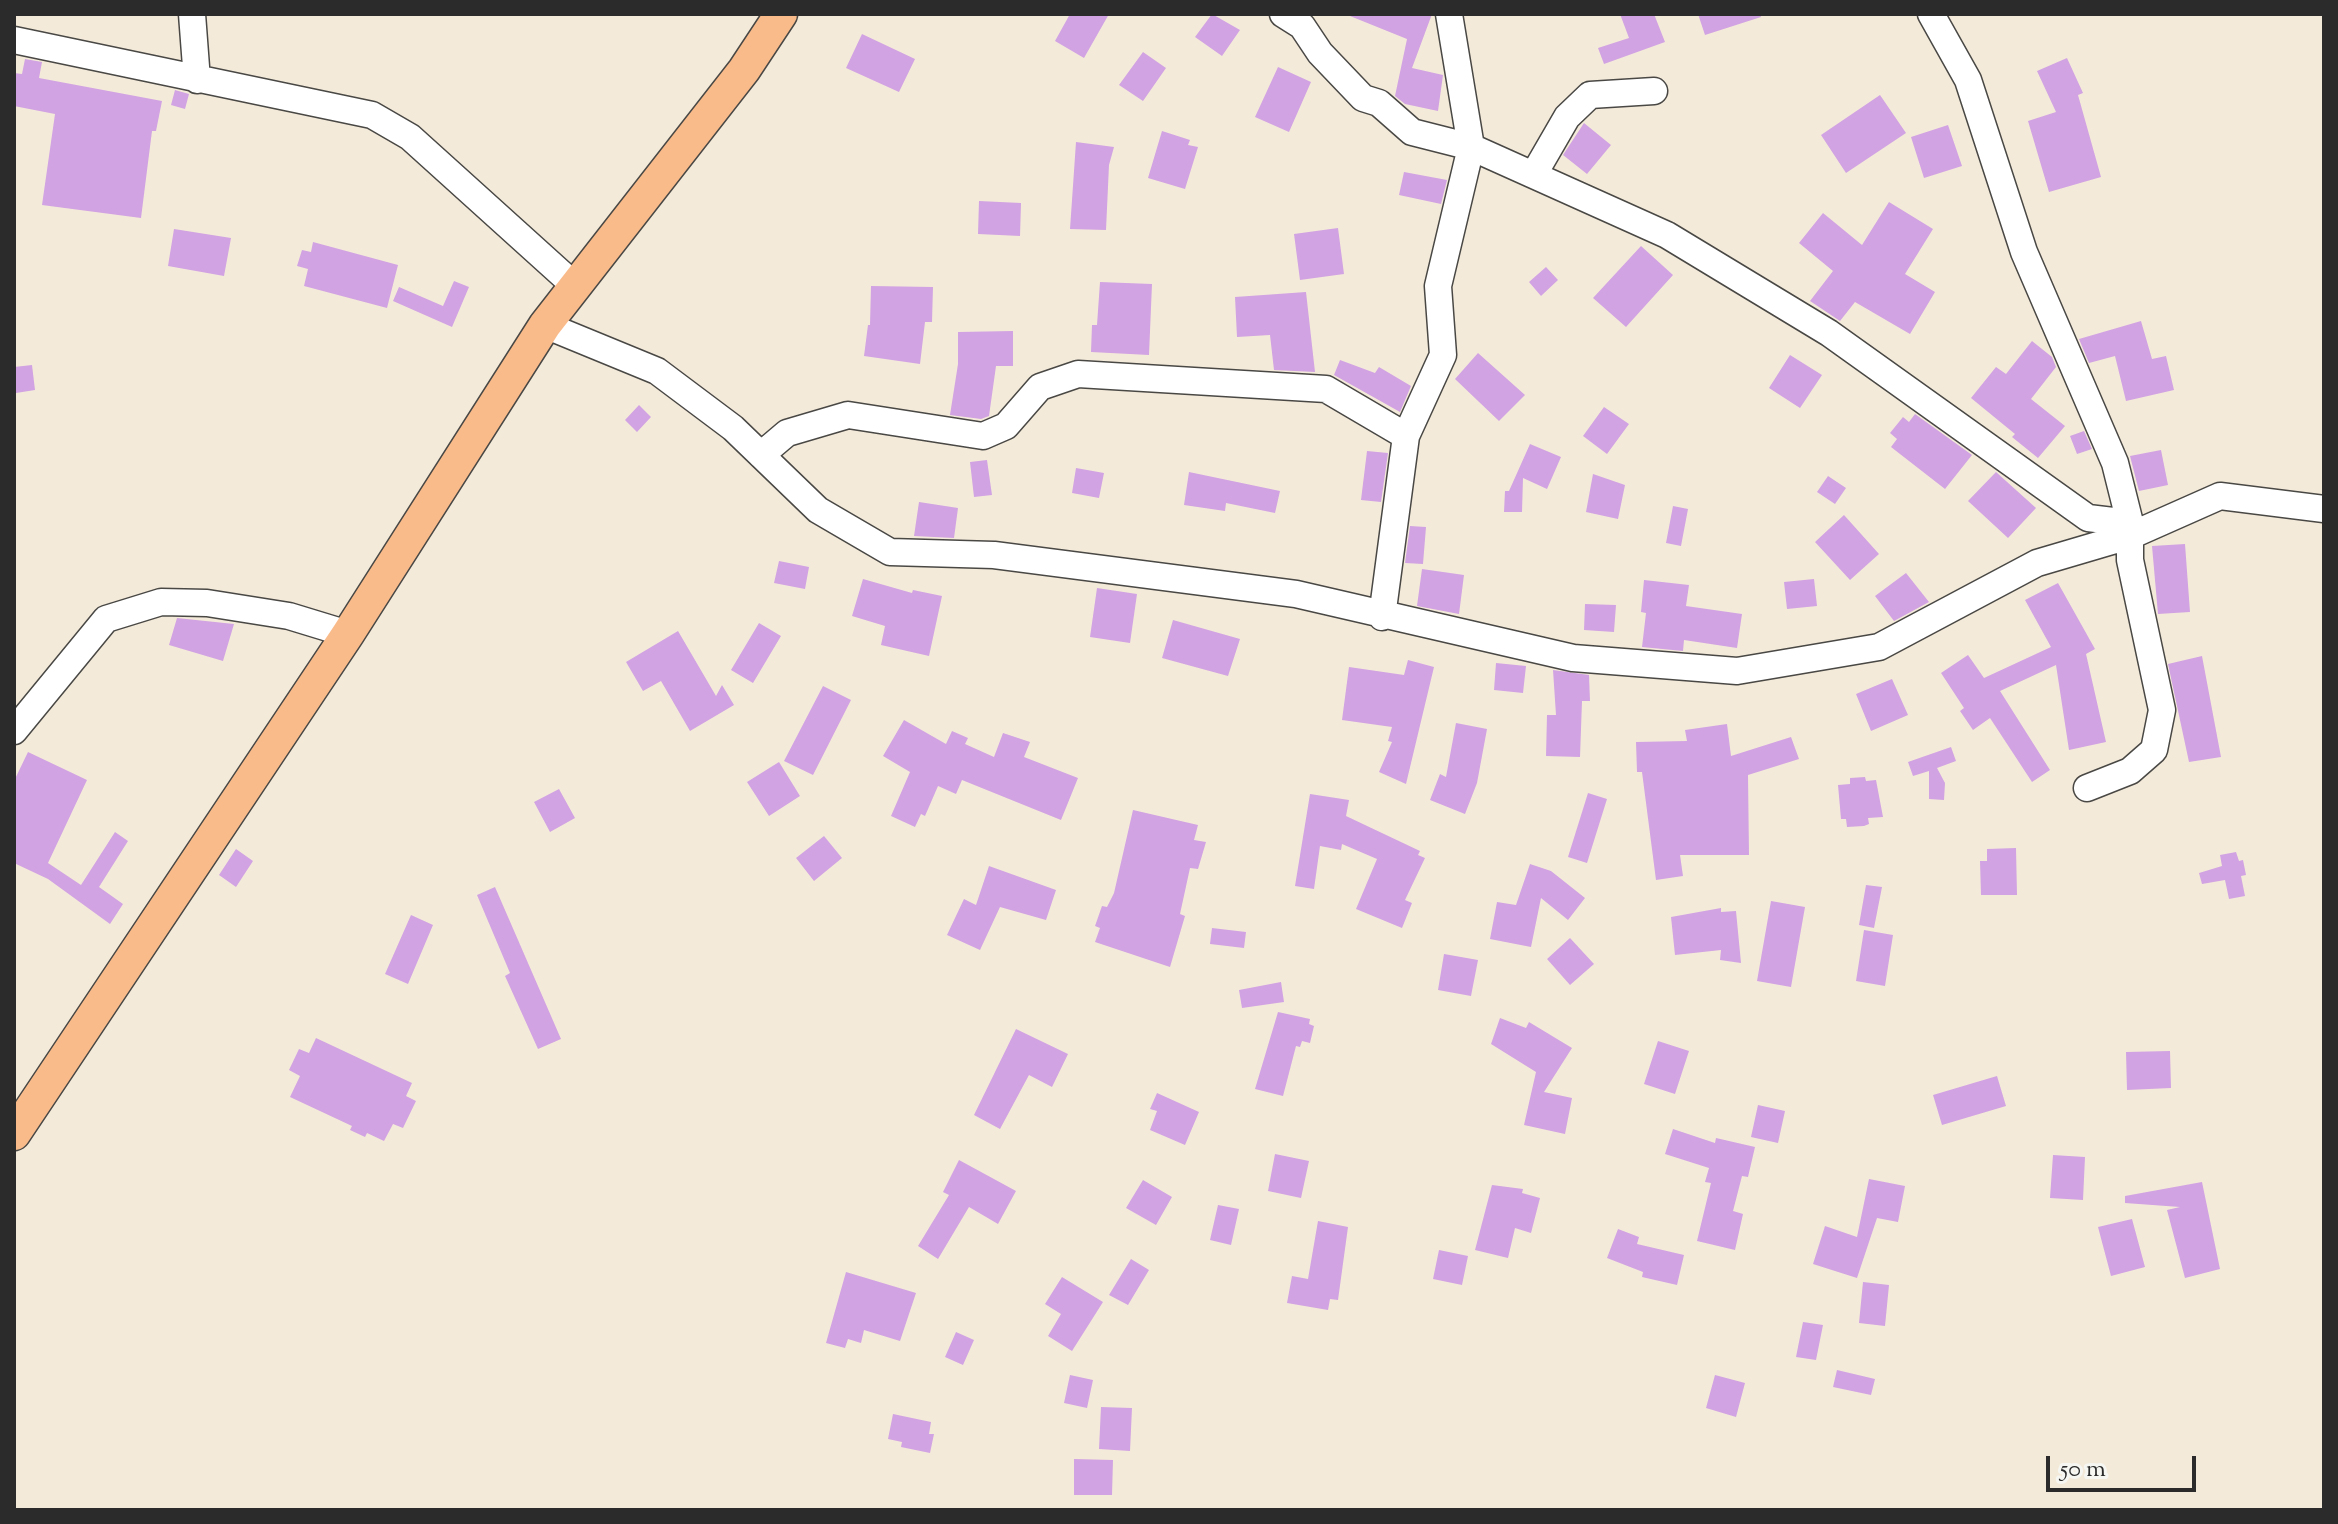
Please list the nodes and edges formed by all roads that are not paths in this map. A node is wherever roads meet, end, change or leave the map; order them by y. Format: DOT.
graph roads {
  1 [pos="192,14"];
  2 [pos="781,14"];
  3 [pos="1283,14"];
  4 [pos="1449,14"];
  5 [pos="1931,14"];
  6 [pos="14,40"];
  7 [pos="197,80"];
  8 [pos="1654,91"];
  9 [pos="1471,147"];
  10 [pos="1534,174"];
  11 [pos="575,286"];
  12 [pos="545,325"];
  13 [pos="1406,436"];
  14 [pos="761,455"];
  15 [pos="2324,509"];
  16 [pos="2131,529"];
  17 [pos="1382,617"];
  18 [pos="348,634"];
  19 [pos="14,731"];
  20 [pos="2087,788"];
  21 [pos="14,1134"];
  1 -- 7 [label="street"];
  2 -- 11 [label="main road"];
  3 -- 9 [label="street"];
  4 -- 9 [label="street"];
  5 -- 16 [label="street"];
  6 -- 7 [label="street"];
  7 -- 11 [label="street"];
  8 -- 10 [label="street"];
  9 -- 10 [label="street"];
  9 -- 13 [label="street"];
  10 -- 16 [label="street"];
  11 -- 12 [label="main road"];
  12 -- 14 [label="street"];
  12 -- 18 [label="main road"];
  13 -- 14 [label="street"];
  13 -- 17 [label="street"];
  14 -- 17 [label="street"];
  15 -- 16 [label="street"];
  16 -- 17 [label="street"];
  16 -- 20 [label="street"];
  18 -- 19 [label="street"];
  18 -- 21 [label="main road"];
}
